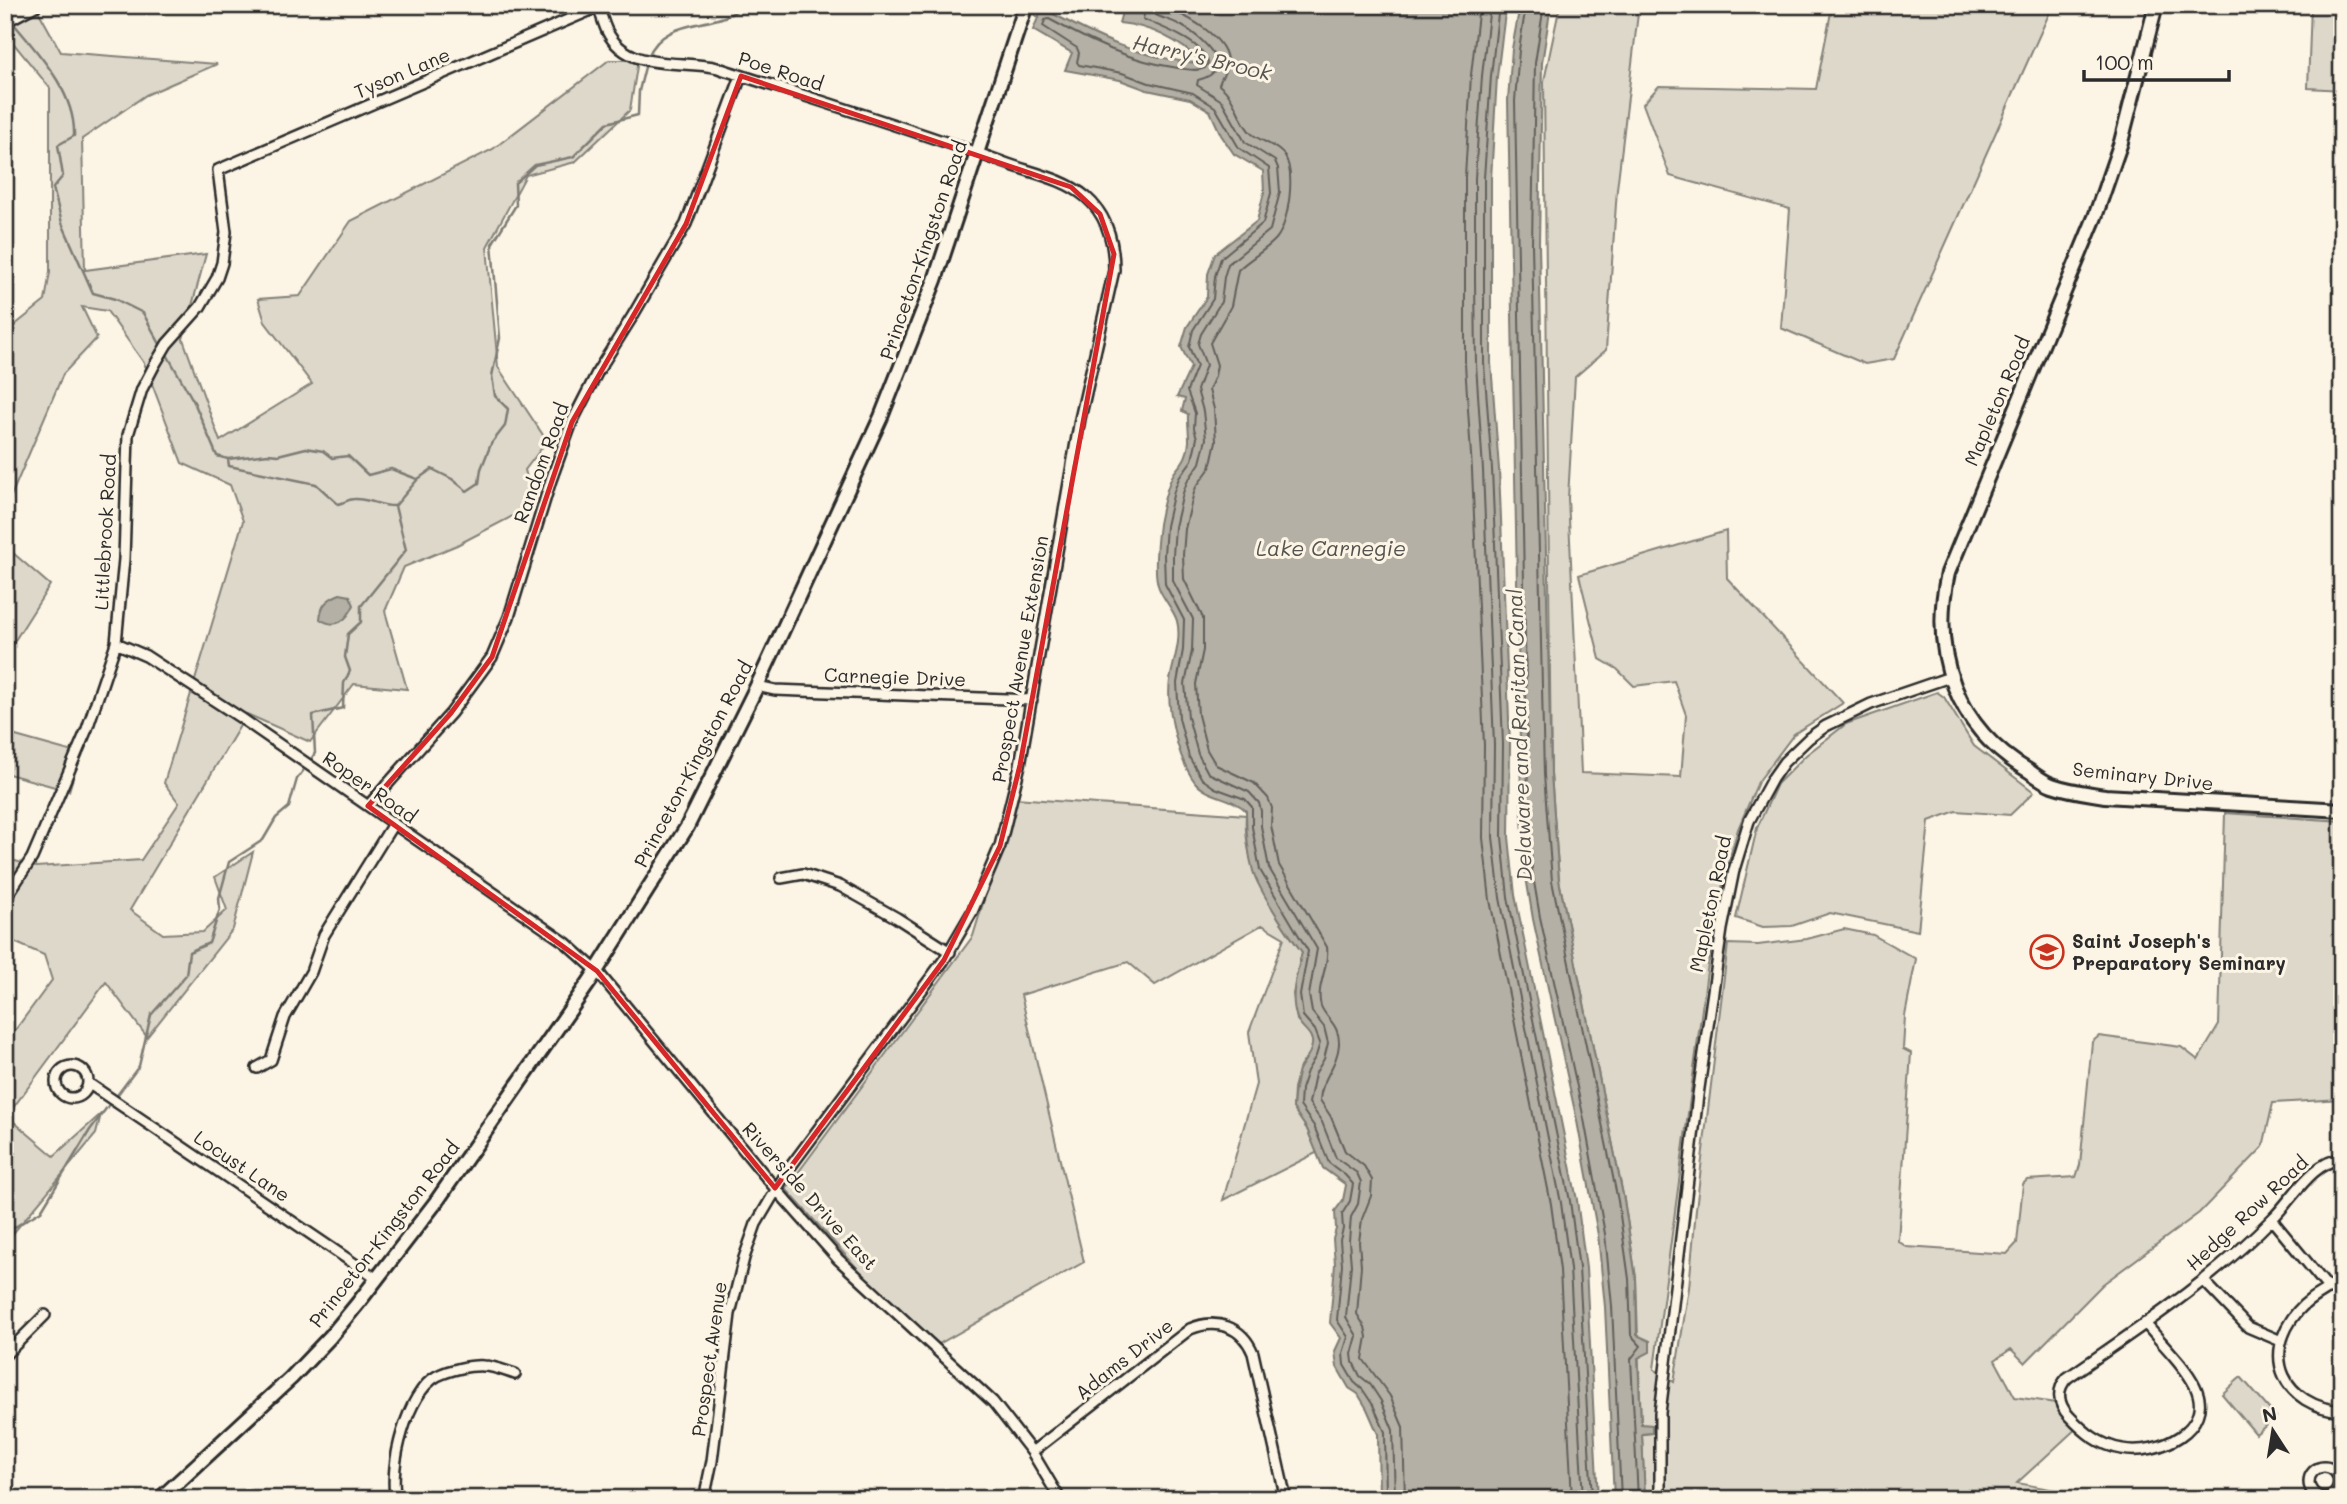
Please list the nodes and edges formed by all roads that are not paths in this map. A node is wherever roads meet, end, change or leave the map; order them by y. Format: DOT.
graph roads {
  1 [pos="37,5"];
  2 [pos="1026,5"];
  3 [pos="2156,5"];
  4 [pos="598,6"];
  5 [pos="5,22"];
  6 [pos="741,76"];
  7 [pos="977,153"];
  8 [pos="218,170"];
  9 [pos="116,643"];
  10 [pos="1950,677"];
  11 [pos="757,686"];
  12 [pos="1032,699"];
  13 [pos="368,806"];
  14 [pos="2342,810"];
  15 [pos="393,824"];
  16 [pos="781,878"];
  17 [pos="5,899"];
  18 [pos="950,952"];
  19 [pos="597,971"];
  20 [pos="257,1069"];
  21 [pos="88,1083"];
  22 [pos="2342,1159"];
  23 [pos="775,1188"];
  24 [pos="2272,1220"];
  25 [pos="377,1279"];
  26 [pos="2342,1279"];
  27 [pos="2203,1280"];
  28 [pos="2329,1289"];
  29 [pos="45,1315"];
  30 [pos="2146,1323"];
  31 [pos="2281,1341"];
  32 [pos="5,1355"];
  33 [pos="515,1374"];
  34 [pos="2342,1411"];
  35 [pos="1032,1452"];
  36 [pos="160,1499"];
  37 [pos="396,1499"];
  38 [pos="704,1499"];
  39 [pos="1060,1499"];
  40 [pos="1286,1499"];
  41 [pos="1660,1499"];
  1 -- 5 [label="street"];
  2 -- 7 [label="main road, Princeton-Kingston Road"];
  3 -- 10 [label="main road, Mapleton Road"];
  4 -- 6 [label="street, Poe Road"];
  4 -- 8 [label="street, Tyson Lane"];
  6 -- 7 [label="street, Poe Road"];
  6 -- 13 [label="street, Random Road"];
  7 -- 11 [label="main road, Princeton-Kingston Road"];
  7 -- 12 [label="street, Prospect Avenue Extension"];
  8 -- 9 [label="street, Littlebrook Road"];
  9 -- 13 [label="street, Roper Road"];
  9 -- 17 [label="street, Littlebrook Road"];
  10 -- 14 [label="main road, Seminary Drive"];
  10 -- 41 [label="street, Mapleton Road"];
  11 -- 12 [label="street, Carnegie Drive"];
  11 -- 19 [label="main road, Princeton-Kingston Road"];
  12 -- 18 [label="street, Prospect Avenue Extension"];
  13 -- 15 [label="street, Roper Road"];
  15 -- 19 [label="street, Roper Road"];
  15 -- 20 [label="street"];
  16 -- 18 [label="street"];
  18 -- 23 [label="street, Prospect Avenue Extension"];
  19 -- 23 [label="street, Riverside Drive East"];
  19 -- 25 [label="main road, Princeton-Kingston Road"];
  21 -- 25 [label="street, Locust Lane"];
  22 -- 24 [label="street, Hedge Row Road"];
  23 -- 35 [label="street, Riverside Drive East"];
  23 -- 38 [label="street, Prospect Avenue"];
  24 -- 27 [label="street, Hedge Row Road"];
  24 -- 28 [label="street"];
  25 -- 36 [label="main road, Princeton-Kingston Road"];
  26 -- 28 [label="street"];
  27 -- 30 [label="street, Hedge Row Road"];
  27 -- 31 [label="street"];
  28 -- 31 [label="street"];
  29 -- 32 [label="street"];
  30 -- 30 [label="street, Hedge Row Road"];
  31 -- 34 [label="street"];
  33 -- 37 [label="street"];
  35 -- 39 [label="street, Riverside Drive East"];
  35 -- 40 [label="street, Adams Drive"];
}
